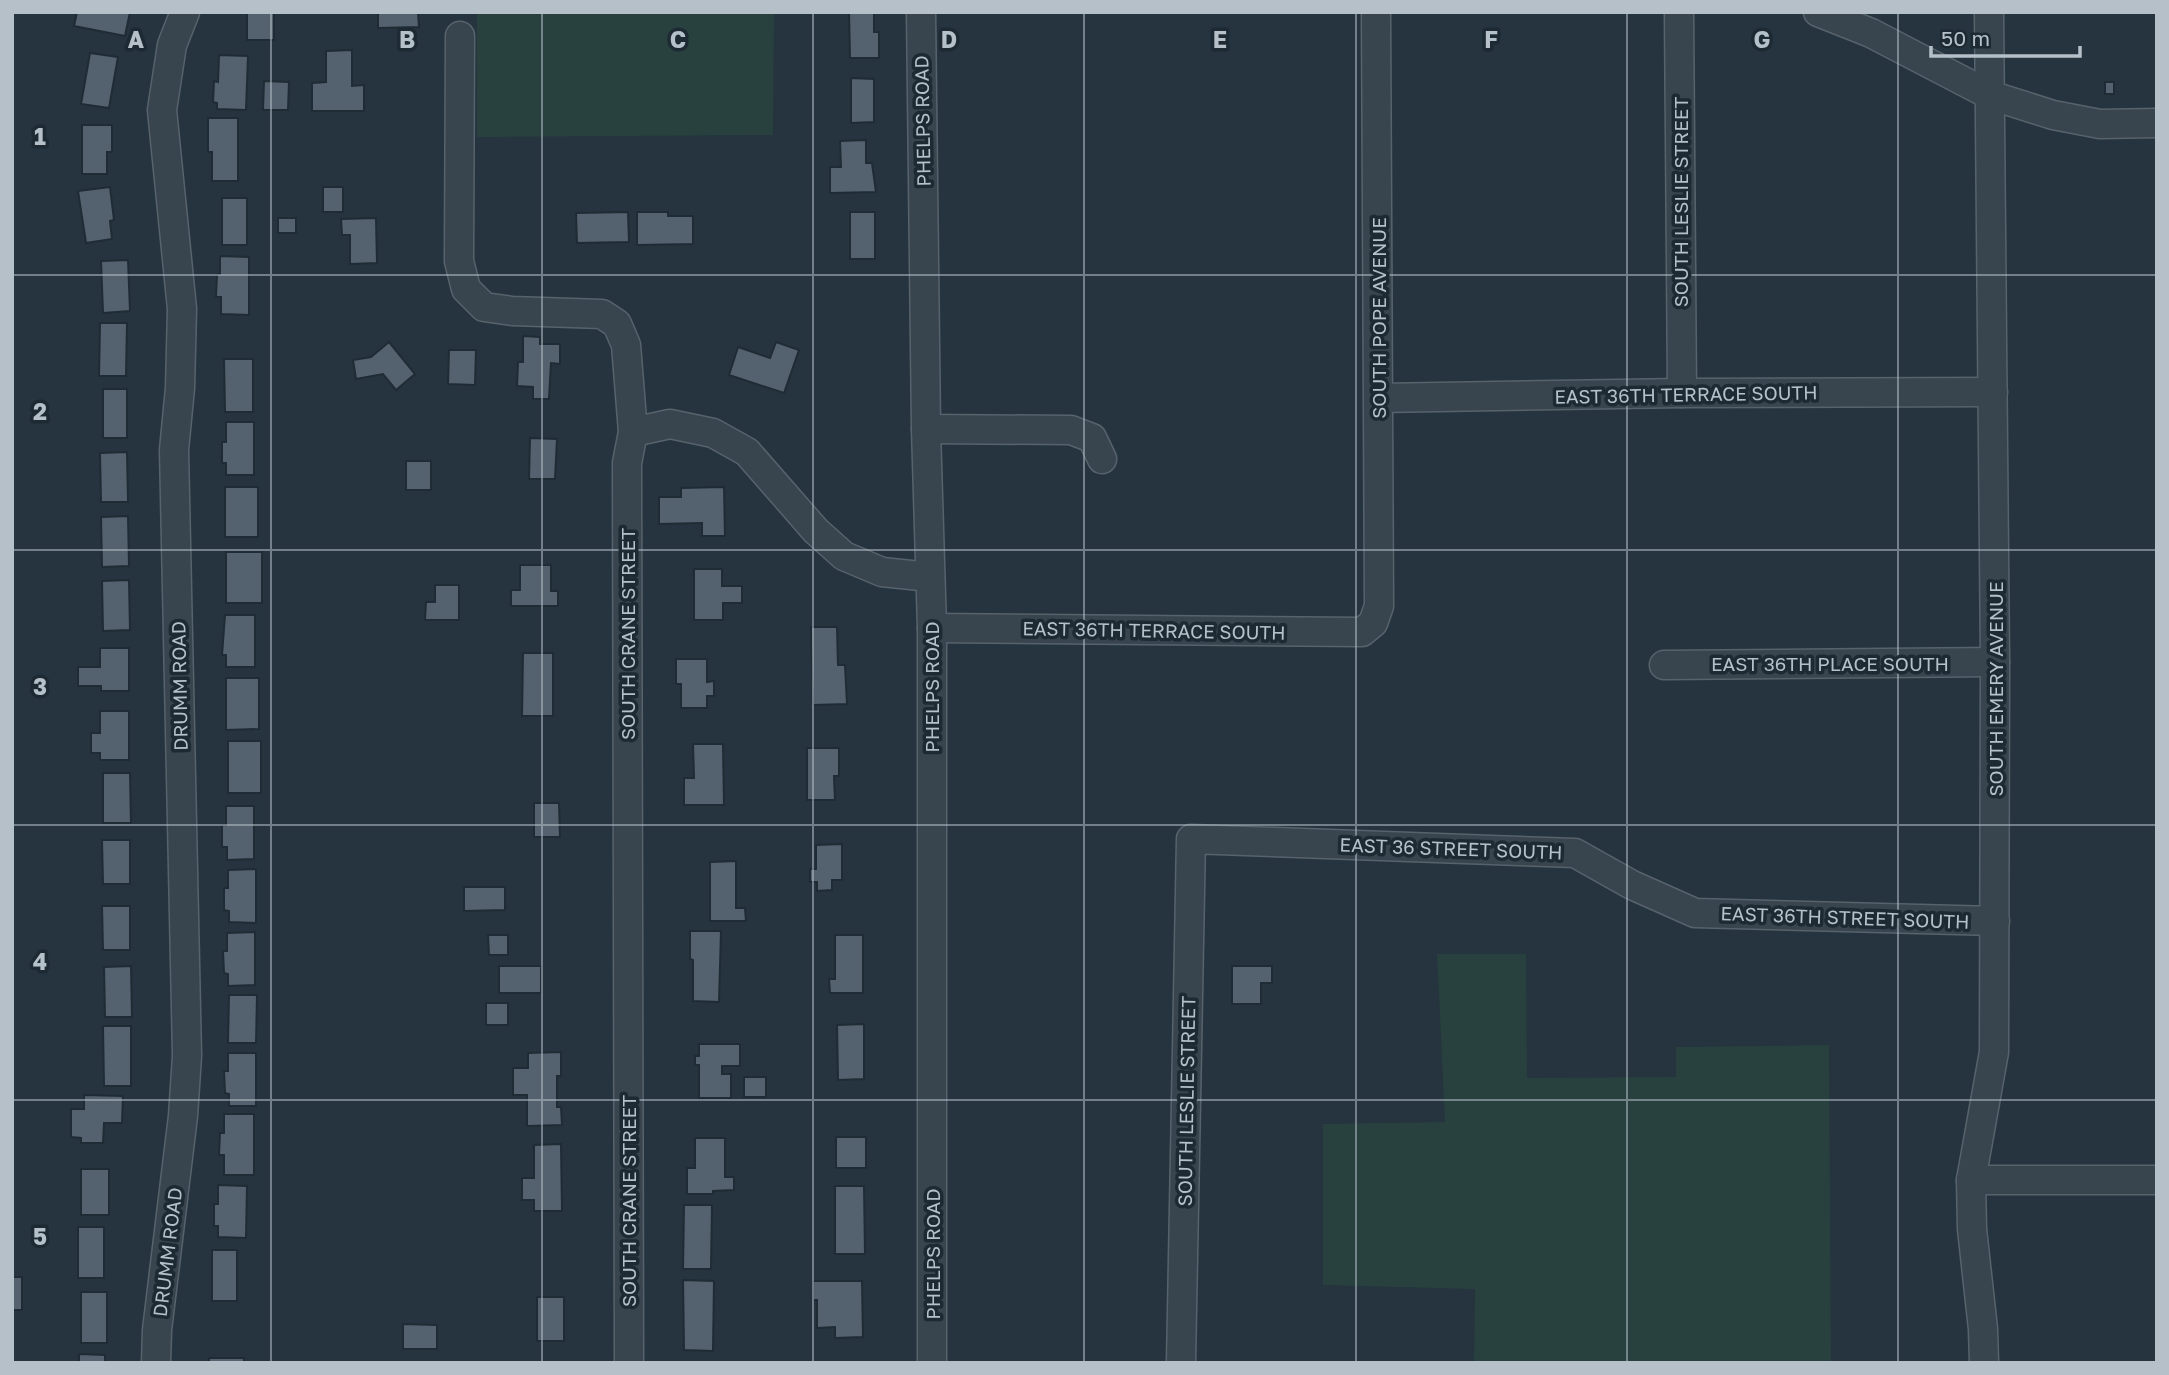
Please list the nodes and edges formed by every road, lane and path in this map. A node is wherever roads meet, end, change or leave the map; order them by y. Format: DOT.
graph roads {
  1 [pos="185,12"];
  2 [pos="921,12"];
  3 [pos="1376,12"];
  4 [pos="1679,12"];
  5 [pos="1818,12"];
  6 [pos="1989,12"];
  7 [pos="460,36"];
  8 [pos="1990,95"];
  9 [pos="2157,123"];
  10 [pos="1682,393"];
  11 [pos="1993,393"];
  12 [pos="1379,398"];
  13 [pos="926,429"];
  14 [pos="633,432"];
  15 [pos="1102,459"];
  16 [pos="930,577"];
  17 [pos="1373,623"];
  18 [pos="932,628"];
  19 [pos="1995,662"];
  20 [pos="1664,665"];
  21 [pos="1192,839"];
  22 [pos="1695,913"];
  23 [pos="1995,922"];
  24 [pos="1971,1180"];
  25 [pos="2157,1181"];
  26 [pos="156,1363"];
  27 [pos="629,1363"];
  28 [pos="932,1363"];
  29 [pos="1181,1363"];
  30 [pos="1984,1363"];
  1 -- 26 [label="street, DRUMM ROAD"];
  2 -- 13 [label="street, PHELPS ROAD"];
  3 -- 12 [label="street, SOUTH POPE AVENUE"];
  4 -- 10 [label="street, SOUTH LESLIE STREET"];
  5 -- 8 [label="street"];
  6 -- 8 [label="street, SOUTH EMERY AVENUE"];
  7 -- 14 [label="street, SOUTH CRANE STREET"];
  8 -- 9 [label="street"];
  8 -- 11 [label="street, SOUTH EMERY AVENUE"];
  10 -- 11 [label="street, EAST 36TH TERRACE SOUTH"];
  10 -- 12 [label="street, EAST 36TH TERRACE SOUTH"];
  11 -- 19 [label="street, SOUTH EMERY AVENUE"];
  12 -- 17 [label="street, SOUTH POPE AVENUE"];
  13 -- 15 [label="street"];
  13 -- 16 [label="street, PHELPS ROAD"];
  14 -- 16 [label="street"];
  14 -- 27 [label="street, SOUTH CRANE STREET"];
  16 -- 18 [label="street, PHELPS ROAD"];
  17 -- 18 [label="street, EAST 36TH TERRACE SOUTH"];
  18 -- 28 [label="street, PHELPS ROAD"];
  19 -- 20 [label="street, EAST 36TH PLACE SOUTH"];
  19 -- 23 [label="street, SOUTH EMERY AVENUE"];
  21 -- 22 [label="street, EAST 36 STREET SOUTH"];
  21 -- 29 [label="street, SOUTH LESLIE STREET"];
  22 -- 23 [label="street, EAST 36TH STREET SOUTH"];
  23 -- 24 [label="street, SOUTH EMERY AVENUE"];
  24 -- 25 [label="street"];
  24 -- 30 [label="street, SOUTH EMERY AVENUE"];
}
